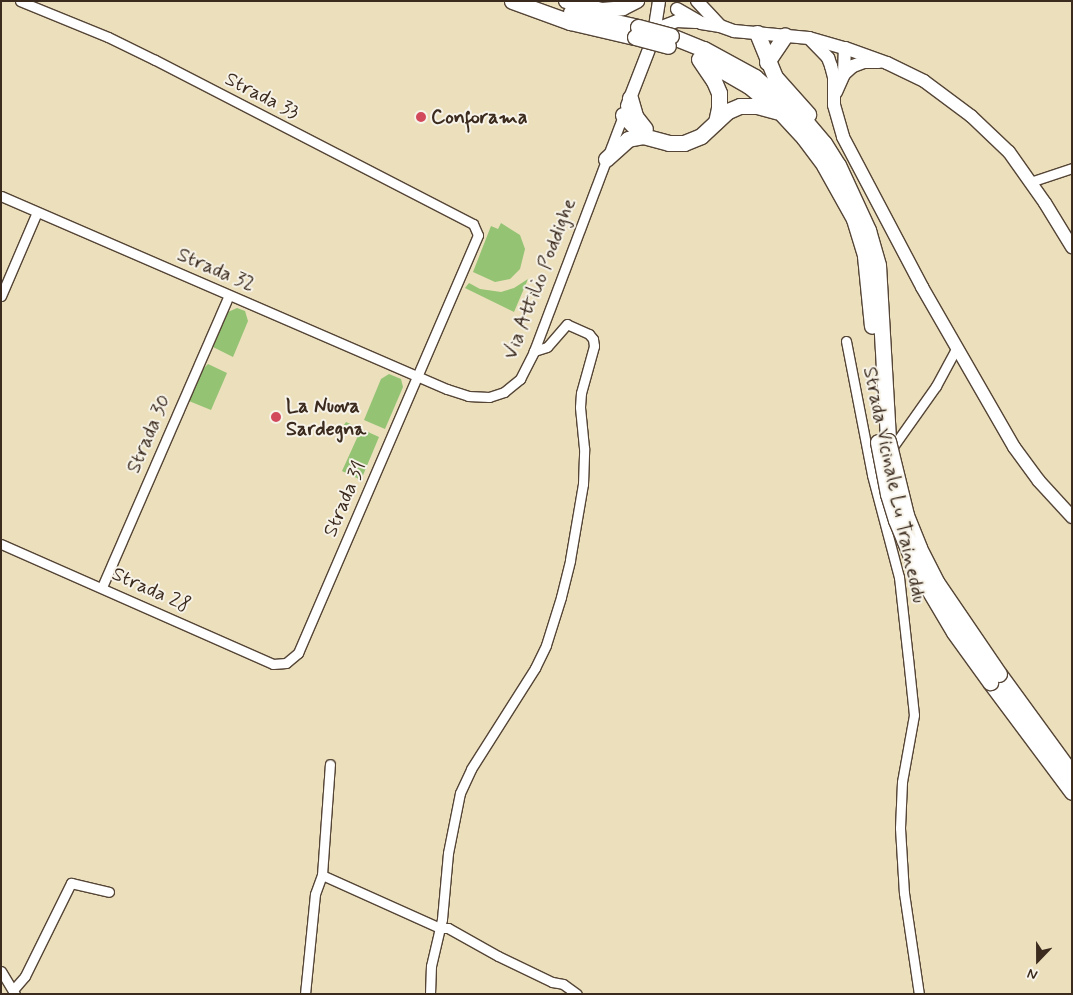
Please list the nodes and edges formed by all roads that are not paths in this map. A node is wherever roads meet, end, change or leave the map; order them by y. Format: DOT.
graph roads {
  1 [pos="20,1"];
  2 [pos="512,1"];
  3 [pos="537,1"];
  4 [pos="566,1"];
  5 [pos="637,1"];
  6 [pos="659,1"];
  7 [pos="697,1"];
  8 [pos="679,6"];
  9 [pos="701,23"];
  10 [pos="720,26"];
  11 [pos="637,32"];
  12 [pos="757,33"];
  13 [pos="785,35"];
  14 [pos="667,36"];
  15 [pos="809,38"];
  16 [pos="653,39"];
  17 [pos="844,48"];
  18 [pos="698,57"];
  19 [pos="767,62"];
  20 [pos="887,62"];
  21 [pos="839,75"];
  22 [pos="630,98"];
  23 [pos="780,112"];
  24 [pos="623,115"];
  25 [pos="716,122"];
  26 [pos="643,136"];
  27 [pos="660,140"];
  28 [pos="824,143"];
  29 [pos="606,159"];
  30 [pos="1072,168"];
  31 [pos="1030,182"];
  32 [pos="1,196"];
  33 [pos="37,212"];
  34 [pos="478,235"];
  35 [pos="1072,247"];
  36 [pos="228,295"];
  37 [pos="1,296"];
  38 [pos="846,341"];
  39 [pos="957,347"];
  40 [pos="534,351"];
  41 [pos="418,376"];
  42 [pos="883,441"];
  43 [pos="872,475"];
  44 [pos="1072,517"];
  45 [pos="1,544"];
  46 [pos="102,587"];
  47 [pos="286,663"];
  48 [pos="995,678"];
  49 [pos="330,764"];
  50 [pos="1072,774"];
  51 [pos="1072,792"];
  52 [pos="322,874"];
  53 [pos="109,892"];
  54 [pos="440,928"];
  55 [pos="1,971"];
  56 [pos="14,992"];
  57 [pos="305,994"];
  58 [pos="430,994"];
  59 [pos="577,994"];
  60 [pos="919,994"];
  1 -- 34 [label="street, Strada 33"];
  2 -- 11 [label="highway"];
  3 -- 11 [label="highway"];
  4 -- 5 [label="main road"];
  6 -- 8 [label="street"];
  6 -- 16 [label="street"];
  7 -- 10 [label="street"];
  8 -- 9 [label="street"];
  8 -- 14 [label="street"];
  9 -- 10 [label="street"];
  9 -- 14 [label="street"];
  10 -- 12 [label="street"];
  11 -- 14 [label="highway, bridge"];
  12 -- 13 [label="street"];
  12 -- 19 [label="highway"];
  13 -- 15 [label="street"];
  13 -- 19 [label="highway"];
  14 -- 16 [label="street"];
  14 -- 18 [label="highway"];
  14 -- 28 [label="highway"];
  15 -- 17 [label="street"];
  15 -- 21 [label="street"];
  16 -- 22 [label="street"];
  17 -- 20 [label="street"];
  17 -- 21 [label="street"];
  18 -- 23 [label="highway"];
  18 -- 25 [label="highway"];
  19 -- 28 [label="highway"];
  20 -- 21 [label="street"];
  20 -- 31 [label="street"];
  21 -- 39 [label="street"];
  22 -- 24 [label="street"];
  22 -- 27 [label="highway"];
  23 -- 25 [label="highway"];
  23 -- 42 [label="highway"];
  24 -- 26 [label="highway"];
  24 -- 29 [label="street, Via Attilio Poddighe"];
  25 -- 27 [label="highway"];
  26 -- 27 [label="highway"];
  26 -- 29 [label="highway"];
  28 -- 42 [label="highway"];
  29 -- 40 [label="street, Via Attilio Poddighe"];
  30 -- 31 [label="street"];
  31 -- 35 [label="street"];
  32 -- 33 [label="street, Strada 32"];
  33 -- 36 [label="street, Strada 32"];
  33 -- 37 [label="street"];
  34 -- 41 [label="street, Strada 31"];
  36 -- 41 [label="street, Strada 32"];
  36 -- 46 [label="street, Strada 30"];
  38 -- 43 [label="street, Strada Vicinale Lu Traineddu"];
  39 -- 43 [label="street"];
  39 -- 44 [label="street"];
  40 -- 41 [label="street, Via Attilio Poddighe"];
  40 -- 54 [label="street"];
  41 -- 47 [label="street, Strada 31"];
  42 -- 48 [label="highway, bridge"];
  43 -- 60 [label="street, Strada Vicinale Lu Traineddu"];
  45 -- 46 [label="street, Strada 28"];
  46 -- 47 [label="street, Strada 28"];
  48 -- 50 [label="highway"];
  48 -- 51 [label="highway"];
  49 -- 52 [label="street"];
  52 -- 54 [label="street"];
  52 -- 57 [label="street"];
  53 -- 56 [label="street"];
  54 -- 58 [label="street"];
  54 -- 59 [label="street"];
  55 -- 56 [label="street"];
}
